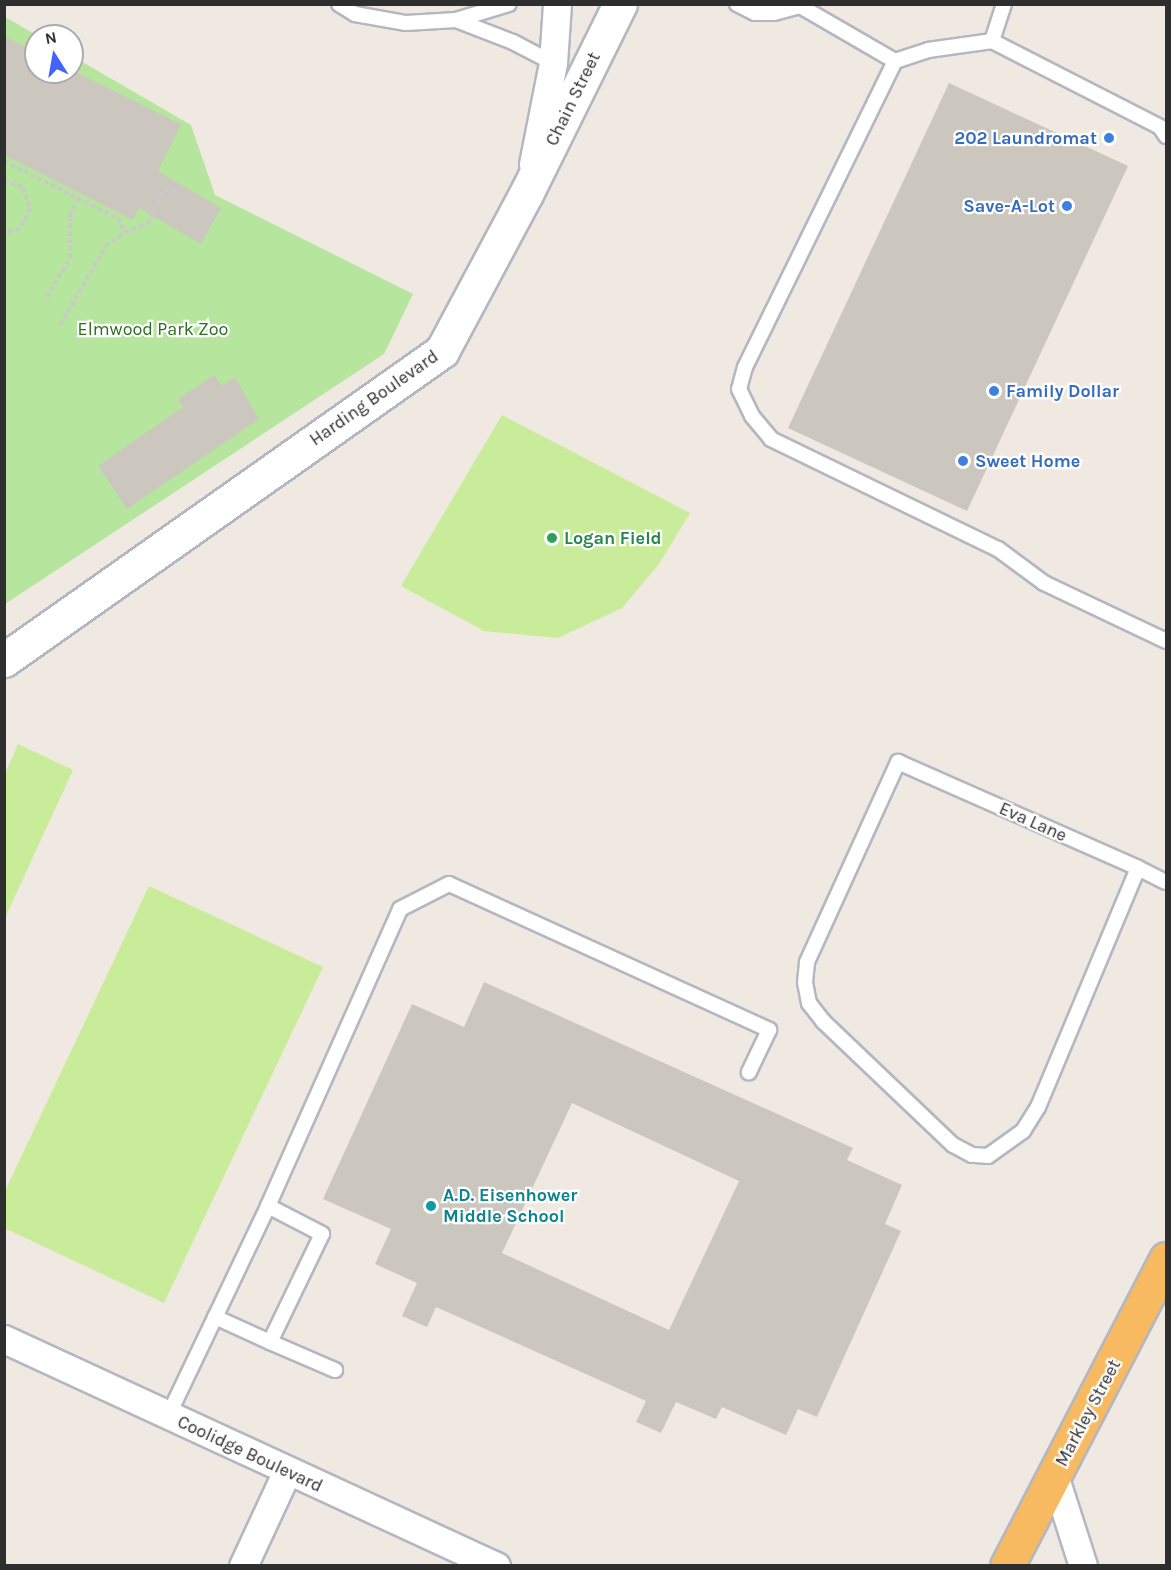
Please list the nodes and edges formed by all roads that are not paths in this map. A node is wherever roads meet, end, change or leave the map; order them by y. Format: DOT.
graph roads {
  1 [pos="339,4"];
  2 [pos="509,4"];
  3 [pos="557,4"];
  4 [pos="620,4"];
  5 [pos="737,4"];
  6 [pos="1004,4"];
  7 [pos="456,20"];
  8 [pos="992,41"];
  9 [pos="895,61"];
  10 [pos="553,63"];
  11 [pos="1167,136"];
  12 [pos="526,194"];
  13 [pos="1167,641"];
  14 [pos="4,660"];
  15 [pos="1138,868"];
  16 [pos="1167,882"];
  17 [pos="749,1072"];
  18 [pos="268,1206"];
  19 [pos="1167,1259"];
  20 [pos="215,1317"];
  21 [pos="4,1339"];
  22 [pos="270,1342"];
  23 [pos="335,1370"];
  24 [pos="168,1416"];
  25 [pos="287,1472"];
  26 [pos="1054,1475"];
  27 [pos="243,1566"];
  28 [pos="496,1566"];
  29 [pos="1007,1566"];
  30 [pos="1083,1566"];
  1 -- 7 [label="lane"];
  2 -- 7 [label="lane"];
  3 -- 10 [label="street, Harding Boulevard"];
  4 -- 12 [label="street, Chain Street"];
  5 -- 9 [label="lane"];
  6 -- 8 [label="lane"];
  7 -- 10 [label="lane"];
  8 -- 9 [label="lane"];
  8 -- 11 [label="lane"];
  9 -- 13 [label="lane"];
  10 -- 12 [label="street, Harding Boulevard"];
  12 -- 14 [label="street, Harding Boulevard"];
  15 -- 15 [label="lane, Eva Lane"];
  15 -- 16 [label="lane, Eva Lane"];
  17 -- 18 [label="lane"];
  18 -- 20 [label="lane"];
  18 -- 22 [label="lane"];
  19 -- 26 [label="highway, Markley Street"];
  20 -- 22 [label="lane"];
  20 -- 24 [label="lane"];
  21 -- 24 [label="street, Coolidge Boulevard"];
  22 -- 23 [label="lane"];
  24 -- 25 [label="street, Coolidge Boulevard"];
  25 -- 27 [label="street"];
  25 -- 28 [label="street, Coolidge Boulevard"];
  26 -- 29 [label="highway, Markley Street"];
  26 -- 30 [label="street"];
}
